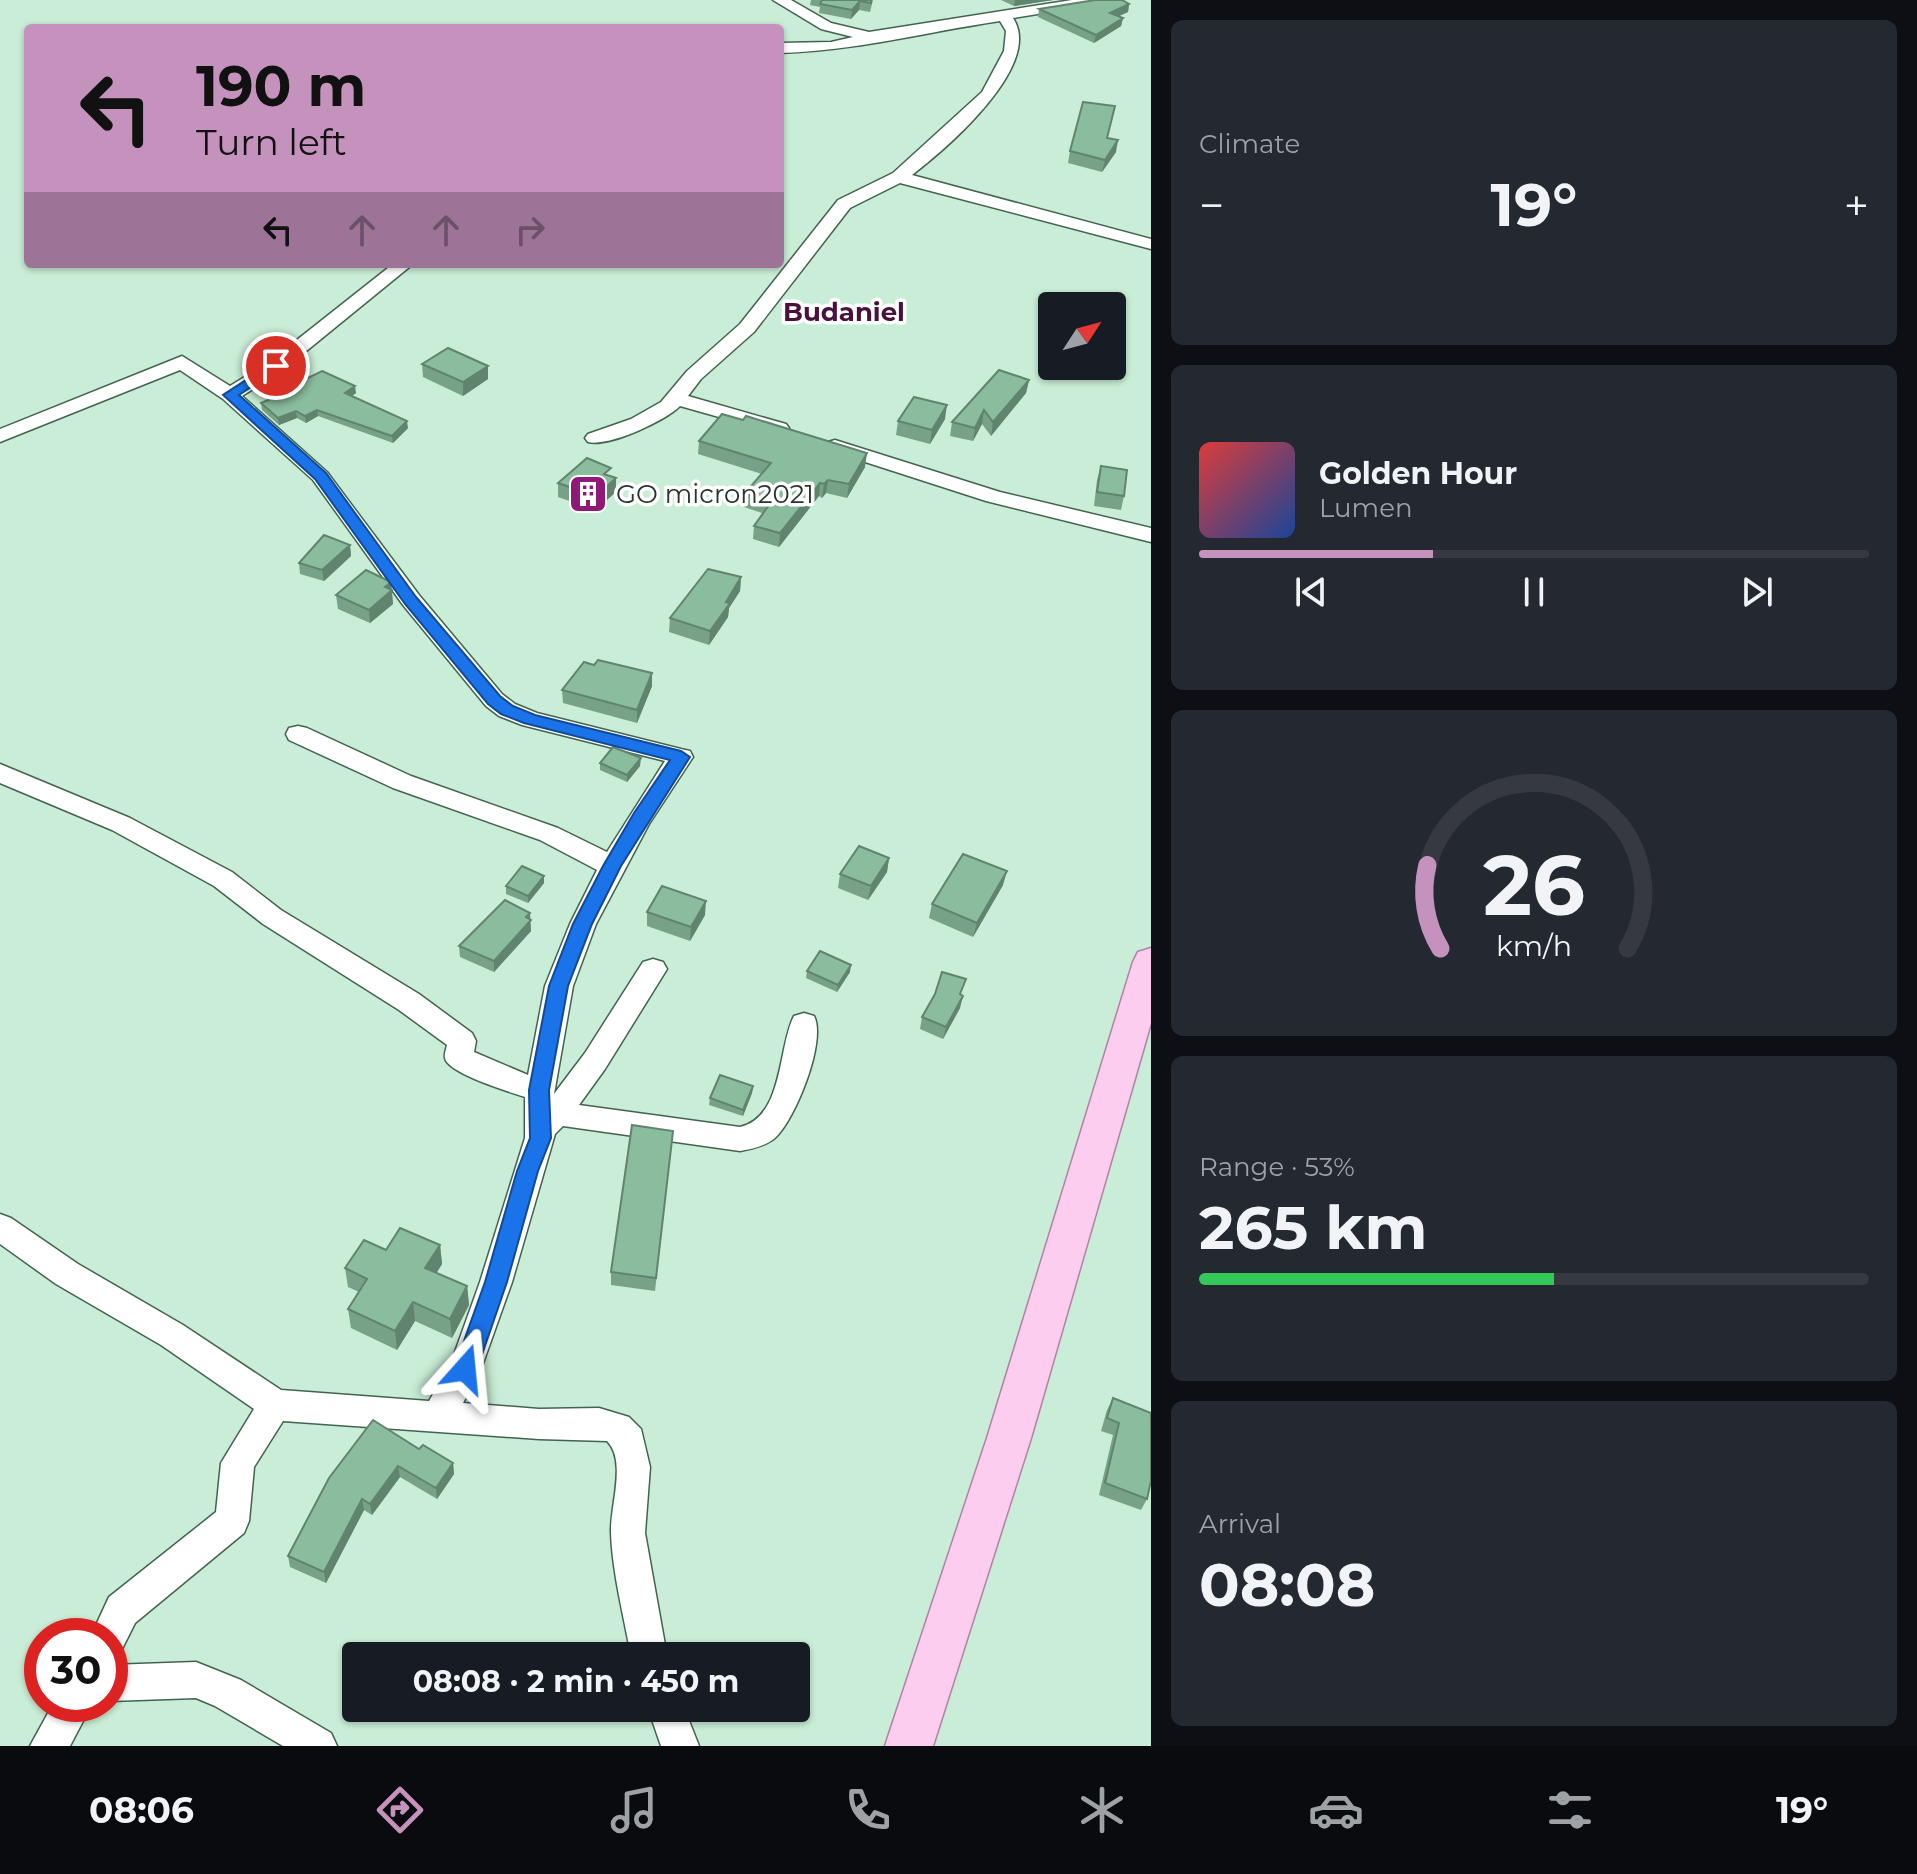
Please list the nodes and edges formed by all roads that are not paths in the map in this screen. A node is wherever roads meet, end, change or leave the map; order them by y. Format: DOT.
graph roads {
  1 [pos="780,0"];
  2 [pos="1100,0"];
  3 [pos="1004,16"];
  4 [pos="869,37"];
  5 [pos="784,48"];
  6 [pos="899,177"];
  7 [pos="1151,244"];
  8 [pos="399,268"];
  9 [pos="230,395"];
  10 [pos="676,399"];
  11 [pos="0,436"];
  12 [pos="595,438"];
  13 [pos="1151,535"];
  14 [pos="298,734"];
  15 [pos="0,773"];
  16 [pos="612,866"];
  17 [pos="1151,962"];
  18 [pos="653,969"];
  19 [pos="804,1024"];
  20 [pos="544,1114"];
  21 [pos="0,1227"];
  22 [pos="275,1405"];
  23 [pos="437,1417"];
  24 [pos="118,1618"];
  25 [pos="646,1642"];
  26 [pos="128,1682"];
  27 [pos="63,1722"];
  28 [pos="671,1722"];
  29 [pos="49,1746"];
  30 [pos="318,1746"];
  31 [pos="680,1746"];
  32 [pos="909,1746"];
  1 -- 4 [label="street"];
  2 -- 3 [label="street"];
  3 -- 4 [label="street"];
  3 -- 6 [label="street"];
  4 -- 5 [label="street"];
  6 -- 7 [label="street"];
  6 -- 10 [label="street"];
  8 -- 9 [label="street"];
  9 -- 11 [label="street"];
  9 -- 16 [label="street"];
  10 -- 12 [label="street"];
  10 -- 13 [label="street"];
  14 -- 16 [label="street"];
  15 -- 20 [label="street"];
  16 -- 20 [label="street"];
  17 -- 32 [label="main road"];
  18 -- 20 [label="street"];
  19 -- 20 [label="street"];
  20 -- 23 [label="street"];
  21 -- 22 [label="street"];
  22 -- 23 [label="street"];
  22 -- 24 [label="street"];
  23 -- 25 [label="street"];
  26 -- 30 [label="street"];
  27 -- 29 [label="street"];
  28 -- 31 [label="street"];
}
